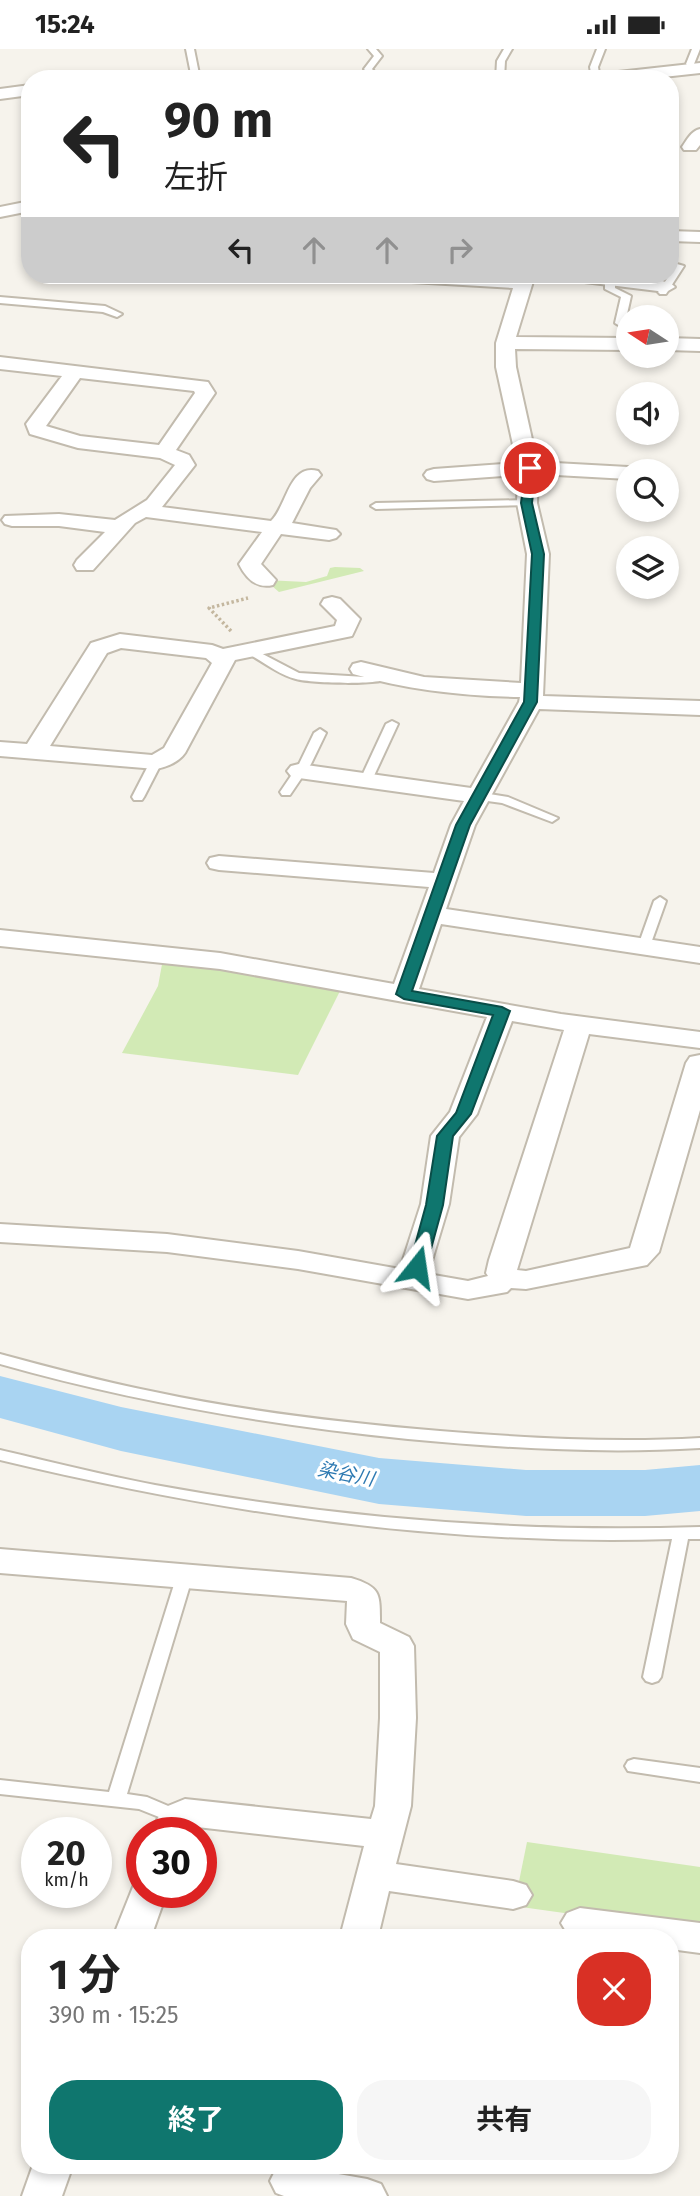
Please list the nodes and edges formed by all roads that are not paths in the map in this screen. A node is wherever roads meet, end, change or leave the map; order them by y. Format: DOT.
graph roads {
  1 [pos="190,49"];
  2 [pos="372,49"];
  3 [pos="508,49"];
  4 [pos="601,49"];
  5 [pos="696,49"];
  6 [pos="696,69"];
  7 [pos="194,70"];
  8 [pos="369,70"];
  9 [pos="501,70"];
  10 [pos="595,70"];
  11 [pos="21,91"];
  12 [pos="0,94"];
  13 [pos="679,236"];
  14 [pos="700,237"];
  15 [pos="523,284"];
  16 [pos="610,284"];
  17 [pos="634,284"];
  18 [pos="667,284"];
  19 [pos="664,289"];
  20 [pos="0,299"];
  21 [pos="624,305"];
  22 [pos="117,314"];
  23 [pos="505,343"];
  24 [pos="616,344"];
  25 [pos="679,344"];
  26 [pos="700,345"];
  27 [pos="0,363"];
  28 [pos="76,370"];
  29 [pos="164,452"];
  30 [pos="528,468"];
  31 [pos="616,472"];
  32 [pos="311,475"];
  33 [pos="435,475"];
  34 [pos="527,503"];
  35 [pos="376,506"];
  36 [pos="144,510"];
  37 [pos="12,520"];
  38 [pos="119,527"];
  39 [pos="276,527"];
  40 [pos="328,534"];
  41 [pos="85,565"];
  42 [pos="260,588"];
  43 [pos="332,604"];
  44 [pos="251,651"];
  45 [pos="219,657"];
  46 [pos="361,669"];
  47 [pos="387,677"];
  48 [pos="531,696"];
  49 [pos="700,708"];
  50 [pos="392,724"];
  51 [pos="320,733"];
  52 [pos="0,749"];
  53 [pos="35,751"];
  54 [pos="156,762"];
  55 [pos="299,771"];
  56 [pos="366,780"];
  57 [pos="286,792"];
  58 [pos="477,796"];
  59 [pos="138,797"];
  60 [pos="552,818"];
  61 [pos="219,863"];
  62 [pos="444,881"];
  63 [pos="660,901"];
  64 [pos="432,915"];
  65 [pos="0,938"];
  66 [pos="644,946"];
  67 [pos="700,955"];
  68 [pos="404,994"];
  69 [pos="502,1011"];
  70 [pos="579,1024"];
  71 [pos="700,1040"];
  72 [pos="700,1063"];
  73 [pos="0,1233"];
  74 [pos="505,1278"];
  75 [pos="411,1280"];
  76 [pos="0,1359"];
  77 [pos="700,1443"];
  78 [pos="0,1455"];
  79 [pos="700,1533"];
  80 [pos="681,1534"];
  81 [pos="0,1561"];
  82 [pos="185,1575"];
  83 [pos="652,1677"];
  84 [pos="634,1766"];
  85 [pos="700,1775"];
  86 [pos="0,1787"];
  87 [pos="116,1799"];
  88 [pos="162,1817"];
  89 [pos="177,1817"];
  90 [pos="385,1835"];
  91 [pos="376,1875"];
  92 [pos="513,1895"];
  93 [pos="142,1908"];
  94 [pos="580,1923"];
  95 [pos="135,1929"];
  96 [pos="361,1929"];
  97 [pos="628,1929"];
  98 [pos="679,1935"];
  99 [pos="700,1938"];
  100 [pos="50,2174"];
  101 [pos="290,2181"];
  102 [pos="42,2196"];
  103 [pos="367,2196"];
  1 -- 7 [label="lane"];
  2 -- 8 [label="lane"];
  3 -- 9 [label="lane"];
  4 -- 10 [label="lane"];
  5 -- 6 [label="lane"];
  11 -- 12 [label="street"];
  13 -- 14 [label="street"];
  15 -- 23 [label="street"];
  16 -- 21 [label="lane"];
  17 -- 19 [label="street"];
  18 -- 19 [label="lane"];
  20 -- 22 [label="lane"];
  23 -- 24 [label="street"];
  23 -- 30 [label="street"];
  25 -- 26 [label="street"];
  27 -- 28 [label="street"];
  28 -- 29 [label="street"];
  28 -- 29 [label="street"];
  29 -- 36 [label="street"];
  30 -- 31 [label="street"];
  30 -- 33 [label="street"];
  30 -- 34 [label="street"];
  32 -- 39 [label="street"];
  34 -- 35 [label="lane"];
  34 -- 48 [label="street"];
  36 -- 38 [label="street"];
  36 -- 39 [label="street"];
  37 -- 38 [label="street"];
  38 -- 41 [label="street"];
  39 -- 40 [label="street"];
  39 -- 42 [label="street"];
  43 -- 44 [label="street"];
  44 -- 45 [label="street"];
  44 -- 47 [label="lane"];
  45 -- 53 [label="street"];
  45 -- 54 [label="street"];
  46 -- 47 [label="street"];
  47 -- 48 [label="street"];
  48 -- 49 [label="street"];
  48 -- 58 [label="street"];
  50 -- 56 [label="lane"];
  51 -- 55 [label="lane"];
  52 -- 53 [label="street"];
  53 -- 54 [label="street"];
  54 -- 59 [label="lane"];
  55 -- 56 [label="street"];
  55 -- 57 [label="lane"];
  56 -- 58 [label="street"];
  58 -- 60 [label="lane"];
  58 -- 62 [label="street"];
  61 -- 62 [label="street"];
  62 -- 64 [label="street"];
  63 -- 66 [label="lane"];
  64 -- 66 [label="street"];
  64 -- 68 [label="street"];
  65 -- 68 [label="street"];
  66 -- 67 [label="street"];
  68 -- 69 [label="street"];
  69 -- 70 [label="street"];
  69 -- 75 [label="street"];
  70 -- 71 [label="street"];
  70 -- 74 [label="street"];
  72 -- 74 [label="street"];
  73 -- 75 [label="street"];
  74 -- 75 [label="street"];
  76 -- 77 [label="lane"];
  78 -- 80 [label="lane"];
  79 -- 80 [label="lane"];
  80 -- 83 [label="lane"];
  81 -- 82 [label="street"];
  82 -- 87 [label="lane"];
  82 -- 90 [label="street"];
  84 -- 85 [label="lane"];
  86 -- 87 [label="lane"];
  87 -- 88 [label="lane"];
  89 -- 90 [label="street"];
  90 -- 91 [label="street"];
  91 -- 92 [label="street"];
  91 -- 96 [label="street"];
  93 -- 95 [label="street"];
  94 -- 97 [label="street"];
  98 -- 99 [label="street"];
  100 -- 102 [label="street"];
  101 -- 103 [label="street"];
}
